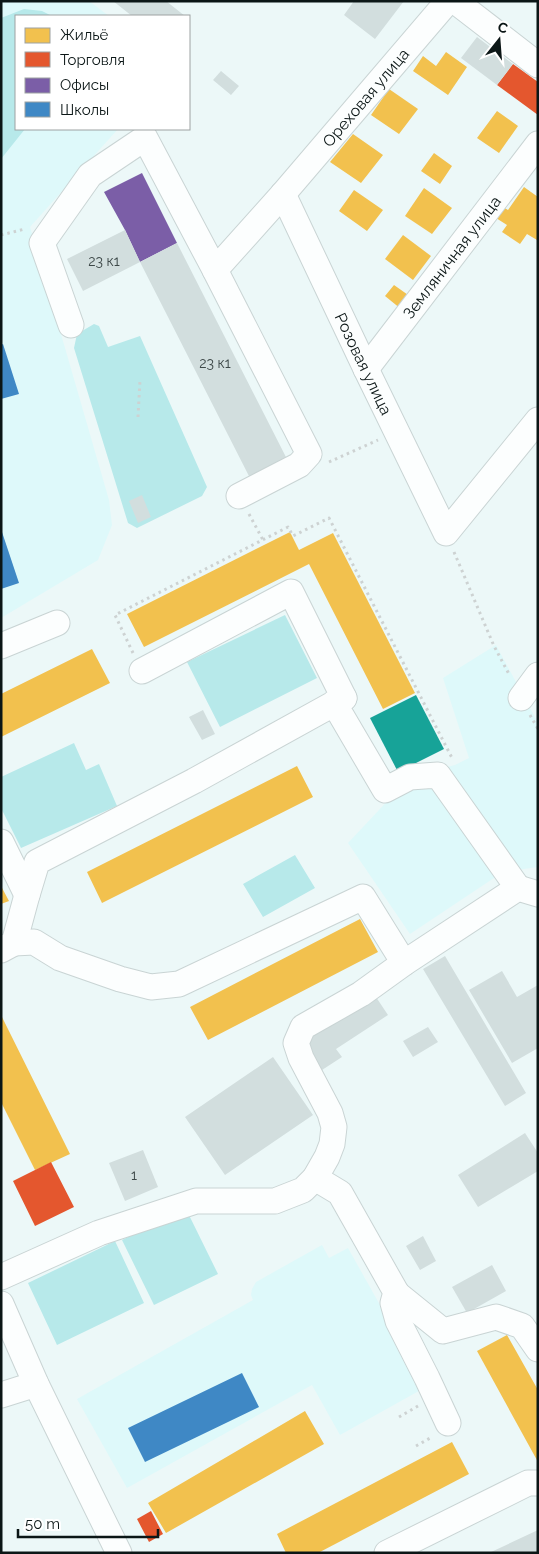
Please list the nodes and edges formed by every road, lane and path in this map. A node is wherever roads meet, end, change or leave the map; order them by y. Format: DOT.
graph roads {
  1 [pos="448,1"];
  2 [pos="455,1"];
  3 [pos="538,65"];
  4 [pos="538,144"];
  5 [pos="283,194"];
  6 [pos="30,227"];
  7 [pos="1,235"];
  8 [pos="215,270"];
  9 [pos="71,325"];
  10 [pos="366,368"];
  11 [pos="140,380"];
  12 [pos="138,417"];
  13 [pos="538,420"];
  14 [pos="397,432"];
  15 [pos="309,454"];
  16 [pos="239,496"];
  17 [pos="446,533"];
  18 [pos="263,540"];
  19 [pos="57,623"];
  20 [pos="1,646"];
  21 [pos="142,671"];
  22 [pos="538,675"];
  23 [pos="344,698"];
  24 [pos="521,698"];
  25 [pos="538,729"];
  26 [pos="1,842"];
  27 [pos="528,891"];
  28 [pos="26,895"];
  29 [pos="8,946"];
  30 [pos="404,963"];
  31 [pos="315,1178"];
  32 [pos="1,1277"];
  33 [pos="396,1293"];
  34 [pos="1,1304"];
  35 [pos="538,1349"];
  36 [pos="36,1384"];
  37 [pos="1,1395"];
  38 [pos="448,1423"];
  39 [pos="538,1483"];
  40 [pos="119,1553"];
  41 [pos="387,1553"];
  1 -- 5 [label="street, Ореховая улица"];
  2 -- 3 [label="street"];
  4 -- 10 [label="street, Земляничная улица"];
  5 -- 8 [label="street, Ореховая улица"];
  5 -- 10 [label="street, Розовая улица"];
  6 -- 7 [label="path"];
  8 -- 9 [label="street"];
  8 -- 15 [label="street"];
  10 -- 14 [label="street, Розовая улица"];
  11 -- 12 [label="path"];
  13 -- 17 [label="street"];
  14 -- 15 [label="path"];
  14 -- 17 [label="street, Розовая улица"];
  15 -- 16 [label="street"];
  16 -- 18 [label="path"];
  17 -- 24 [label="path"];
  19 -- 20 [label="street"];
  21 -- 23 [label="street"];
  22 -- 24 [label="street"];
  23 -- 27 [label="street"];
  23 -- 28 [label="street"];
  24 -- 25 [label="path"];
  26 -- 28 [label="street"];
  27 -- 30 [label="street"];
  28 -- 29 [label="street"];
  29 -- 30 [label="street"];
  30 -- 31 [label="street"];
  31 -- 32 [label="street"];
  31 -- 33 [label="street"];
  33 -- 35 [label="street"];
  33 -- 38 [label="street"];
  34 -- 36 [label="street"];
  36 -- 37 [label="street"];
  36 -- 40 [label="street"];
  39 -- 41 [label="street"];
}
